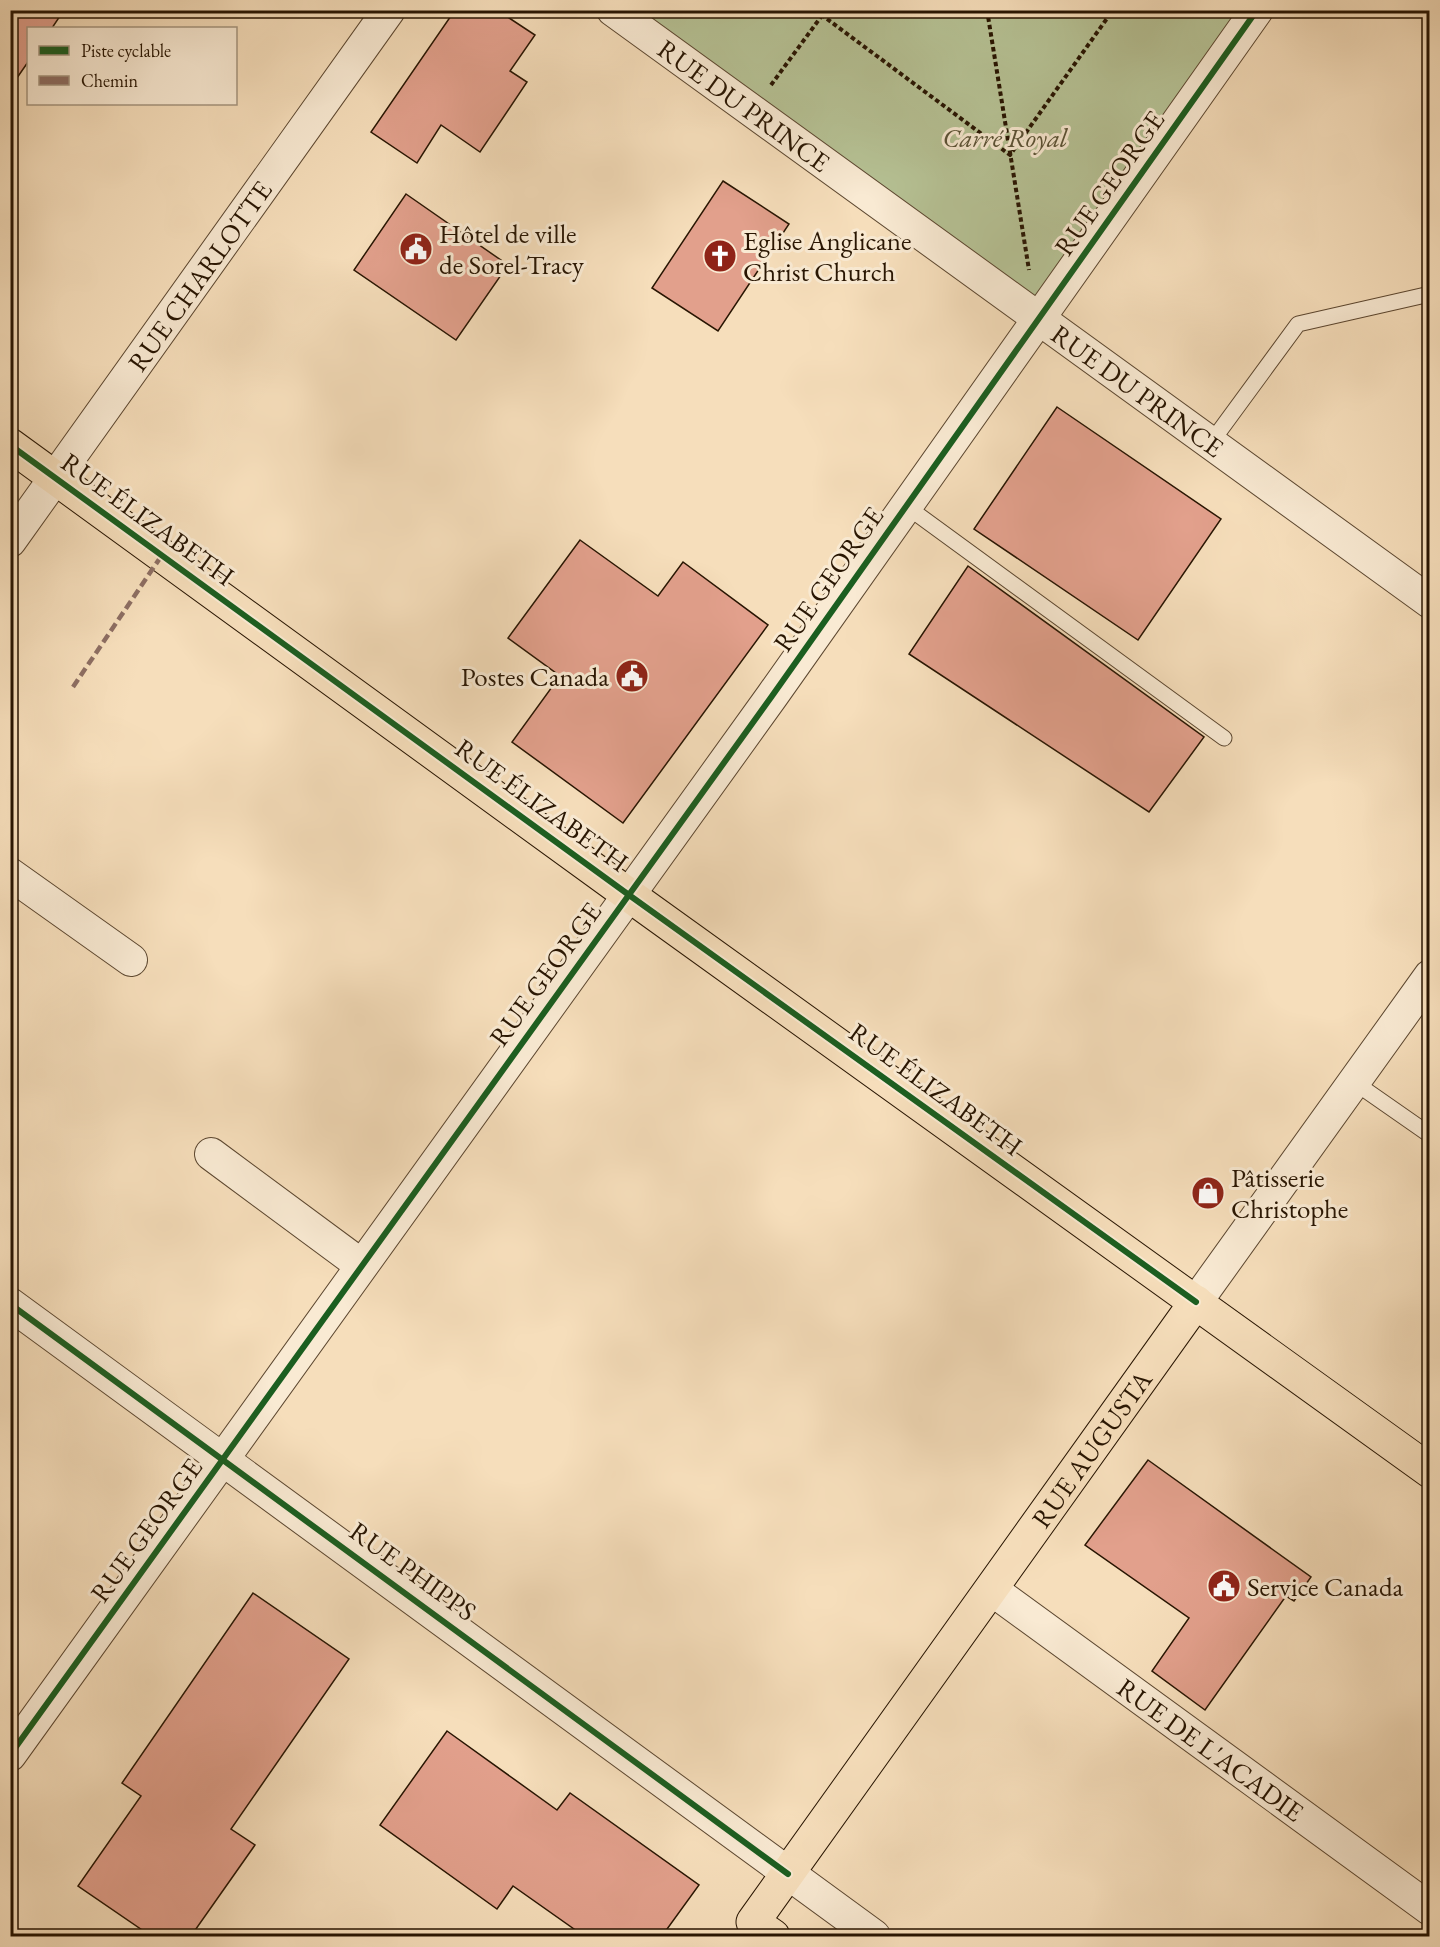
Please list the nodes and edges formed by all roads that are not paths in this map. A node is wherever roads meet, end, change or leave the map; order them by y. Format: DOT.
graph roads {
  1 [pos="389,10"];
  2 [pos="613,10"];
  3 [pos="1257,10"];
  4 [pos="1430,294"];
  5 [pos="1038,320"];
  6 [pos="1210,444"];
  7 [pos="10,445"];
  8 [pos="56,478"];
  9 [pos="906,506"];
  10 [pos="10,541"];
  11 [pos="1430,602"];
  12 [pos="1224,738"];
  13 [pos="10,874"];
  14 [pos="629,895"];
  15 [pos="131,960"];
  16 [pos="1430,976"];
  17 [pos="1354,1082"];
  18 [pos="1430,1135"];
  19 [pos="211,1154"];
  20 [pos="361,1265"];
  21 [pos="1196,1302"];
  22 [pos="10,1304"];
  23 [pos="223,1459"];
  24 [pos="1430,1471"];
  25 [pos="991,1589"];
  26 [pos="10,1755"];
  27 [pos="788,1874"];
  28 [pos="1430,1909"];
  29 [pos="763,1930"];
  30 [pos="874,1936"];
  1 -- 8 [label="street, RUE CHARLOTTE"];
  2 -- 5 [label="street, RUE DU PRINCE"];
  3 -- 5 [label="street, RUE GEORGE"];
  4 -- 6 [label="lane"];
  5 -- 6 [label="street, RUE DU PRINCE"];
  5 -- 9 [label="street, RUE GEORGE"];
  6 -- 11 [label="street, RUE DU PRINCE"];
  7 -- 8 [label="main road, RUE ÉLIZABETH"];
  8 -- 10 [label="street, RUE CHARLOTTE"];
  8 -- 14 [label="main road, RUE ÉLIZABETH"];
  9 -- 12 [label="lane"];
  9 -- 14 [label="street, RUE GEORGE"];
  13 -- 15 [label="street"];
  14 -- 20 [label="street, RUE GEORGE"];
  14 -- 21 [label="main road, RUE ÉLIZABETH"];
  16 -- 17 [label="street, RUE AUGUSTA"];
  17 -- 18 [label="lane"];
  17 -- 21 [label="street, RUE AUGUSTA"];
  19 -- 20 [label="street"];
  20 -- 23 [label="street, RUE GEORGE"];
  21 -- 24 [label="main road, RUE ÉLIZABETH"];
  21 -- 25 [label="main road, RUE AUGUSTA"];
  22 -- 23 [label="street, RUE PHIPPS"];
  23 -- 26 [label="street, RUE GEORGE"];
  23 -- 27 [label="street, RUE PHIPPS"];
  25 -- 27 [label="main road, RUE AUGUSTA"];
  25 -- 28 [label="street, RUE DE L'ACADIE"];
  27 -- 29 [label="main road, RUE AUGUSTA"];
  27 -- 30 [label="street, RUE PHIPPS"];
}
